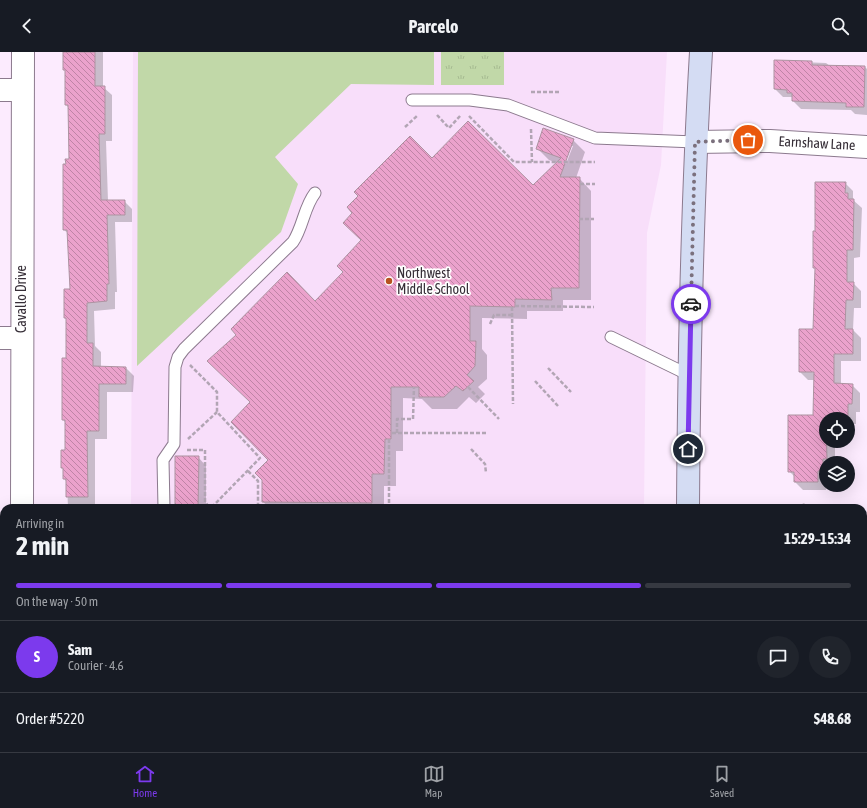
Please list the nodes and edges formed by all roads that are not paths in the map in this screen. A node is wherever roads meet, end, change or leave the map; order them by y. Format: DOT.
graph roads {
  1 [pos="23,52"];
  2 [pos="701,52"];
  3 [pos="0,90"];
  4 [pos="22,90"];
  5 [pos="412,100"];
  6 [pos="695,142"];
  7 [pos="867,147"];
  8 [pos="315,193"];
  9 [pos="611,337"];
  10 [pos="11,338"];
  11 [pos="689,375"];
  12 [pos="22,504"];
  13 [pos="164,504"];
  14 [pos="688,504"];
  1 -- 4 [label="street, Cavallo Drive"];
  2 -- 6 [label="main road"];
  3 -- 4 [label="street"];
  4 -- 10 [label="street, Cavallo Drive"];
  5 -- 6 [label="lane"];
  6 -- 7 [label="street, Earnshaw Lane"];
  6 -- 11 [label="main road"];
  8 -- 13 [label="lane"];
  9 -- 11 [label="lane"];
  10 -- 12 [label="street, Cavallo Drive"];
  11 -- 14 [label="main road"];
}
